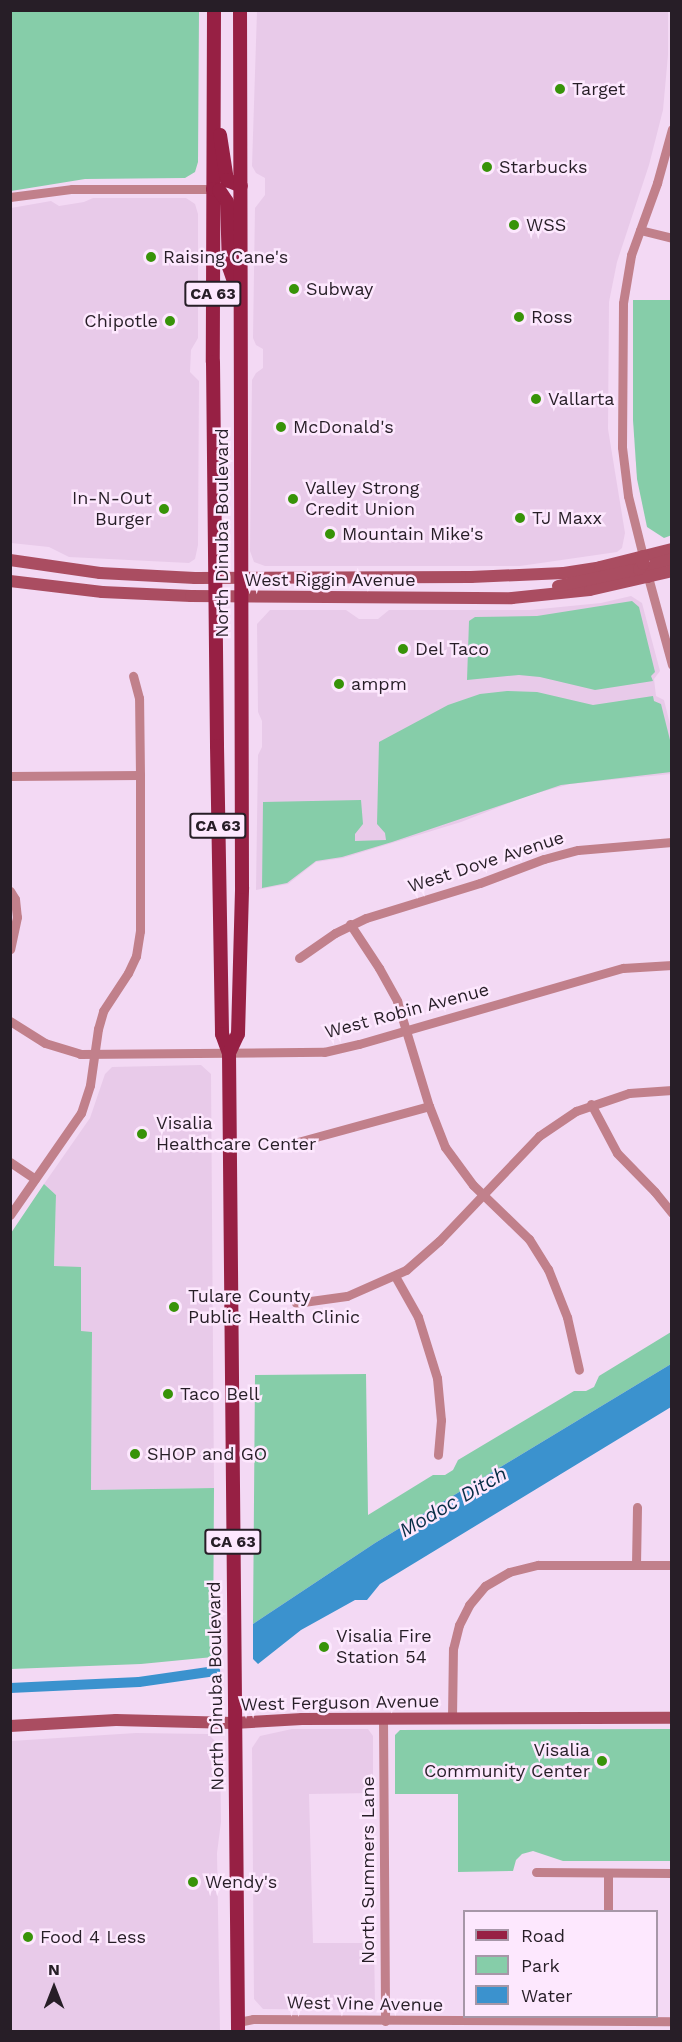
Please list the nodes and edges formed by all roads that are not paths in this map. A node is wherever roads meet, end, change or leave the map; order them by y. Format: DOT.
graph roads {
  1 [pos="214,10"];
  2 [pos="240,10"];
  3 [pos="213,92"];
  4 [pos="672,129"];
  5 [pos="241,186"];
  6 [pos="213,189"];
  7 [pos="10,197"];
  8 [pos="640,230"];
  9 [pos="672,238"];
  10 [pos="240,300"];
  11 [pos="672,549"];
  12 [pos="643,556"];
  13 [pos="672,559"];
  14 [pos="10,560"];
  15 [pos="672,571"];
  16 [pos="215,578"];
  17 [pos="240,578"];
  18 [pos="648,578"];
  19 [pos="10,581"];
  20 [pos="216,597"];
  21 [pos="240,598"];
  22 [pos="500,598"];
  23 [pos="672,665"];
  24 [pos="133,676"];
  25 [pos="140,775"];
  26 [pos="10,776"];
  27 [pos="672,842"];
  28 [pos="10,891"];
  29 [pos="350,924"];
  30 [pos="10,948"];
  31 [pos="299,958"];
  32 [pos="672,965"];
  33 [pos="10,1021"];
  34 [pos="406,1030"];
  35 [pos="229,1053"];
  36 [pos="95,1055"];
  37 [pos="672,1090"];
  38 [pos="591,1104"];
  39 [pos="429,1106"];
  40 [pos="294,1143"];
  41 [pos="10,1162"];
  42 [pos="35,1179"];
  43 [pos="483,1194"];
  44 [pos="672,1213"];
  45 [pos="10,1215"];
  46 [pos="395,1276"];
  47 [pos="296,1303"];
  48 [pos="579,1370"];
  49 [pos="438,1455"];
  50 [pos="637,1507"];
  51 [pos="636,1565"];
  52 [pos="672,1565"];
  53 [pos="452,1718"];
  54 [pos="672,1718"];
  55 [pos="383,1719"];
  56 [pos="234,1723"];
  57 [pos="10,1726"];
  58 [pos="536,1872"];
  59 [pos="672,1873"];
  60 [pos="608,1874"];
  61 [pos="608,1910"];
  62 [pos="607,2019"];
  63 [pos="385,2021"];
  64 [pos="672,2021"];
  65 [pos="238,2026"];
  66 [pos="535,2026"];
  1 -- 3 [label="main road, North Dinuba Boulevard / CA 63"];
  2 -- 5 [label="main road, North Dinuba Boulevard / CA 63"];
  3 -- 5 [label="main road"];
  3 -- 6 [label="main road, North Dinuba Boulevard / CA 63"];
  4 -- 8 [label="street"];
  5 -- 10 [label="main road, North Dinuba Boulevard / CA 63"];
  6 -- 7 [label="street"];
  6 -- 10 [label="main road"];
  6 -- 16 [label="main road, North Dinuba Boulevard / CA 63"];
  8 -- 9 [label="street"];
  8 -- 12 [label="street"];
  10 -- 17 [label="main road, North Dinuba Boulevard / CA 63"];
  11 -- 12 [label="main road, West Riggin Avenue"];
  12 -- 17 [label="main road, West Riggin Avenue"];
  12 -- 22 [label="main road"];
  13 -- 18 [label="main road"];
  14 -- 16 [label="main road, West Riggin Avenue"];
  15 -- 18 [label="main road, West Riggin Avenue"];
  16 -- 17 [label="main road, West Riggin Avenue"];
  16 -- 20 [label="main road, North Dinuba Boulevard / CA 63"];
  17 -- 21 [label="main road, North Dinuba Boulevard / CA 63"];
  18 -- 22 [label="main road, West Riggin Avenue"];
  18 -- 23 [label="street"];
  19 -- 20 [label="main road, West Riggin Avenue"];
  20 -- 21 [label="main road, West Riggin Avenue"];
  20 -- 35 [label="main road, North Dinuba Boulevard / CA 63"];
  21 -- 22 [label="main road, West Riggin Avenue"];
  21 -- 35 [label="main road, North Dinuba Boulevard / CA 63"];
  24 -- 25 [label="street"];
  25 -- 26 [label="street"];
  25 -- 36 [label="street"];
  27 -- 29 [label="street, West Dove Avenue"];
  28 -- 30 [label="street"];
  29 -- 31 [label="street, West Dove Avenue"];
  29 -- 34 [label="street"];
  32 -- 34 [label="street, West Robin Avenue"];
  33 -- 36 [label="street, West Robin Avenue"];
  34 -- 35 [label="street, West Robin Avenue"];
  34 -- 39 [label="street"];
  35 -- 36 [label="street, West Robin Avenue"];
  35 -- 56 [label="main road, North Dinuba Boulevard / CA 63"];
  36 -- 42 [label="street"];
  37 -- 38 [label="street"];
  38 -- 43 [label="street"];
  38 -- 44 [label="street"];
  39 -- 40 [label="street"];
  39 -- 43 [label="street"];
  41 -- 42 [label="street"];
  42 -- 45 [label="street"];
  43 -- 46 [label="street"];
  43 -- 48 [label="street"];
  46 -- 47 [label="street"];
  46 -- 49 [label="street"];
  50 -- 51 [label="street"];
  51 -- 52 [label="street"];
  51 -- 53 [label="street"];
  53 -- 54 [label="main road, West Ferguson Avenue"];
  53 -- 55 [label="main road, West Ferguson Avenue"];
  55 -- 56 [label="main road, West Ferguson Avenue"];
  55 -- 63 [label="street, North Summers Lane"];
  56 -- 57 [label="main road, West Ferguson Avenue"];
  56 -- 65 [label="main road, North Dinuba Boulevard / CA 63"];
  58 -- 60 [label="street"];
  59 -- 60 [label="street"];
  60 -- 61 [label="street"];
  62 -- 64 [label="street, West Vine Avenue"];
  62 -- 66 [label="street, West Vine Avenue"];
  63 -- 65 [label="street, West Vine Avenue"];
  63 -- 66 [label="street, West Vine Avenue"];
}
